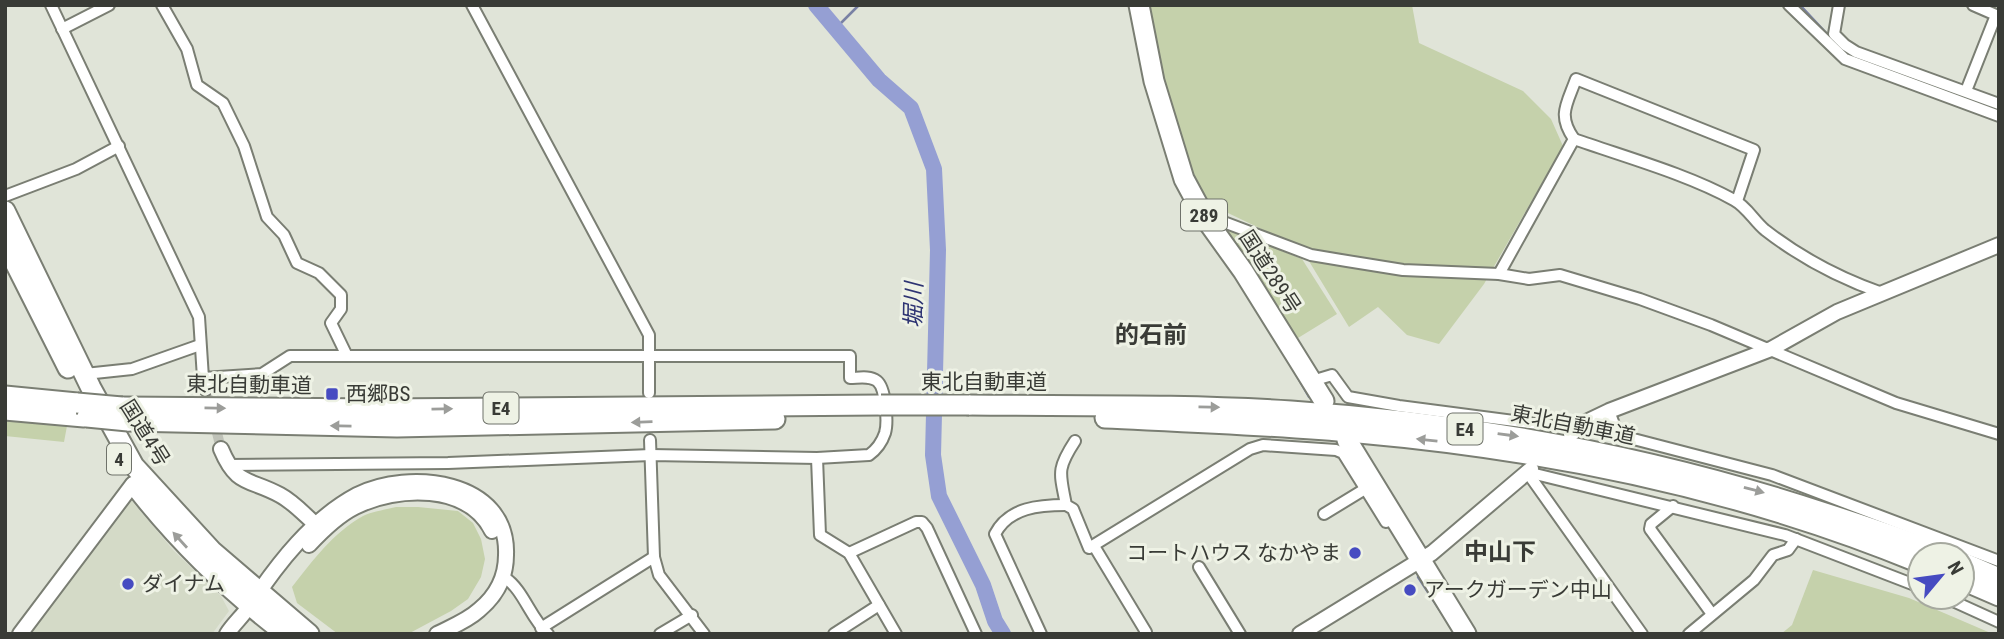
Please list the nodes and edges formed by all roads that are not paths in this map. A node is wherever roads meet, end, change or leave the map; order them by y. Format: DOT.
graph roads {
  1 [pos="51,5"];
  2 [pos="109,5"];
  3 [pos="162,5"];
  4 [pos="472,5"];
  5 [pos="1139,5"];
  6 [pos="1789,5"];
  7 [pos="1839,5"];
  8 [pos="1973,5"];
  9 [pos="62,29"];
  10 [pos="1966,91"];
  11 [pos="1999,104"];
  12 [pos="1999,116"];
  13 [pos="1574,139"];
  14 [pos="119,146"];
  15 [pos="5,196"];
  16 [pos="1737,201"];
  17 [pos="5,211"];
  18 [pos="1205,218"];
  19 [pos="5,243"];
  20 [pos="1999,244"];
  21 [pos="1499,274"];
  22 [pos="1882,293"];
  23 [pos="200,345"];
  24 [pos="1771,349"];
  25 [pos="346,356"];
  26 [pos="649,357"];
  27 [pos="85,374"];
  28 [pos="1312,380"];
  29 [pos="649,393"];
  30 [pos="5,396"];
  31 [pos="1324,401"];
  32 [pos="5,410"];
  33 [pos="80,410"];
  34 [pos="968,410"];
  35 [pos="1609,411"];
  36 [pos="1574,431"];
  37 [pos="1999,434"];
  38 [pos="650,440"];
  39 [pos="1347,440"];
  40 [pos="1075,441"];
  41 [pos="221,449"];
  42 [pos="652,455"];
  43 [pos="817,458"];
  44 [pos="228,465"];
  45 [pos="1529,470"];
  46 [pos="133,484"];
  47 [pos="1365,489"];
  48 [pos="1066,505"];
  49 [pos="1673,506"];
  50 [pos="1324,514"];
  51 [pos="315,524"];
  52 [pos="1404,535"];
  53 [pos="1796,539"];
  54 [pos="1911,541"];
  55 [pos="1094,546"];
  56 [pos="849,553"];
  57 [pos="654,557"];
  58 [pos="1906,558"];
  59 [pos="1421,561"];
  60 [pos="1999,561"];
  61 [pos="1199,566"];
  62 [pos="1976,568"];
  63 [pos="504,577"];
  64 [pos="1999,578"];
  65 [pos="1906,582"];
  66 [pos="1976,586"];
  67 [pos="1999,596"];
  68 [pos="257,598"];
  69 [pos="878,605"];
  70 [pos="1975,611"];
  71 [pos="1712,614"];
  72 [pos="692,615"];
  73 [pos="1999,622"];
  74 [pos="298,631"];
  75 [pos="545,631"];
  76 [pos="1146,632"];
  77 [pos="440,633"];
  78 [pos="20,634"];
  79 [pos="227,634"];
  80 [pos="317,634"];
  81 [pos="424,634"];
  82 [pos="660,634"];
  83 [pos="704,634"];
  84 [pos="834,634"];
  85 [pos="896,634"];
  86 [pos="976,634"];
  87 [pos="1041,634"];
  88 [pos="1240,634"];
  89 [pos="1300,634"];
  90 [pos="1466,634"];
  91 [pos="1642,634"];
  92 [pos="1689,634"];
  1 -- 9 [label="street"];
  2 -- 9 [label="street"];
  3 -- 25 [label="street"];
  4 -- 26 [label="street"];
  5 -- 18 [label="highway, 国道289号 / 289"];
  6 -- 12 [label="street"];
  7 -- 10 [label="street"];
  8 -- 10 [label="street"];
  9 -- 14 [label="street"];
  10 -- 11 [label="street"];
  13 -- 16 [label="street"];
  13 -- 16 [label="street"];
  13 -- 21 [label="street"];
  14 -- 15 [label="street"];
  14 -- 23 [label="street"];
  16 -- 22 [label="street"];
  17 -- 27 [label="highway, 国道4号 / 4"];
  18 -- 21 [label="street"];
  18 -- 28 [label="highway, 国道289号 / 289"];
  19 -- 46 [label="highway, 国道4号 / 4"];
  20 -- 22 [label="street"];
  21 -- 24 [label="street"];
  22 -- 24 [label="street"];
  23 -- 25 [label="street"];
  23 -- 27 [label="street"];
  24 -- 35 [label="street"];
  24 -- 37 [label="street"];
  25 -- 26 [label="street"];
  26 -- 29 [label="street"];
  26 -- 43 [label="street"];
  27 -- 68 [label="highway, 国道4号 / 4"];
  28 -- 31 [label="highway, 国道289号 / 289"];
  28 -- 36 [label="street"];
  30 -- 33 [label="highway, 東北自動車道"];
  32 -- 33 [label="highway, 東北自動車道"];
  33 -- 34 [label="highway, 東北自動車道 / E4, bridge"];
  34 -- 54 [label="highway, 東北自動車道 / E4, one-way"];
  58 -- 34 [label="highway, 東北自動車道 / E4, one-way"];
  35 -- 36 [label="street"];
  35 -- 60 [label="street"];
  38 -- 42 [label="street"];
  39 -- 52 [label="highway"];
  40 -- 48 [label="street"];
  41 -- 44 [label="street"];
  42 -- 43 [label="street"];
  42 -- 44 [label="street"];
  42 -- 57 [label="street"];
  43 -- 56 [label="street"];
  44 -- 51 [label="street"];
  45 -- 49 [label="street"];
  45 -- 59 [label="street"];
  45 -- 91 [label="street"];
  68 -- 46 [label="highway, 国道4号 / 4, one-way"];
  46 -- 78 [label="street"];
  47 -- 50 [label="street"];
  47 -- 52 [label="street"];
  47 -- 55 [label="street"];
  48 -- 55 [label="street"];
  48 -- 87 [label="street"];
  49 -- 53 [label="street"];
  49 -- 71 [label="street"];
  51 -- 63 [label="street"];
  51 -- 68 [label="street"];
  52 -- 59 [label="highway"];
  53 -- 65 [label="street"];
  53 -- 71 [label="street"];
  55 -- 76 [label="street"];
  56 -- 69 [label="street"];
  56 -- 86 [label="street"];
  57 -- 72 [label="street"];
  57 -- 75 [label="street"];
  59 -- 89 [label="street"];
  59 -- 90 [label="highway"];
  61 -- 88 [label="street"];
  62 -- 64 [label="highway"];
  63 -- 75 [label="street"];
  63 -- 77 [label="street"];
  66 -- 67 [label="highway"];
  68 -- 74 [label="highway, 国道4号 / 4"];
  68 -- 79 [label="street"];
  68 -- 81 [label="street"];
  69 -- 84 [label="street"];
  69 -- 85 [label="street"];
  70 -- 73 [label="street"];
  71 -- 92 [label="street"];
  72 -- 82 [label="street"];
  72 -- 83 [label="street"];
  74 -- 80 [label="street"];
}
